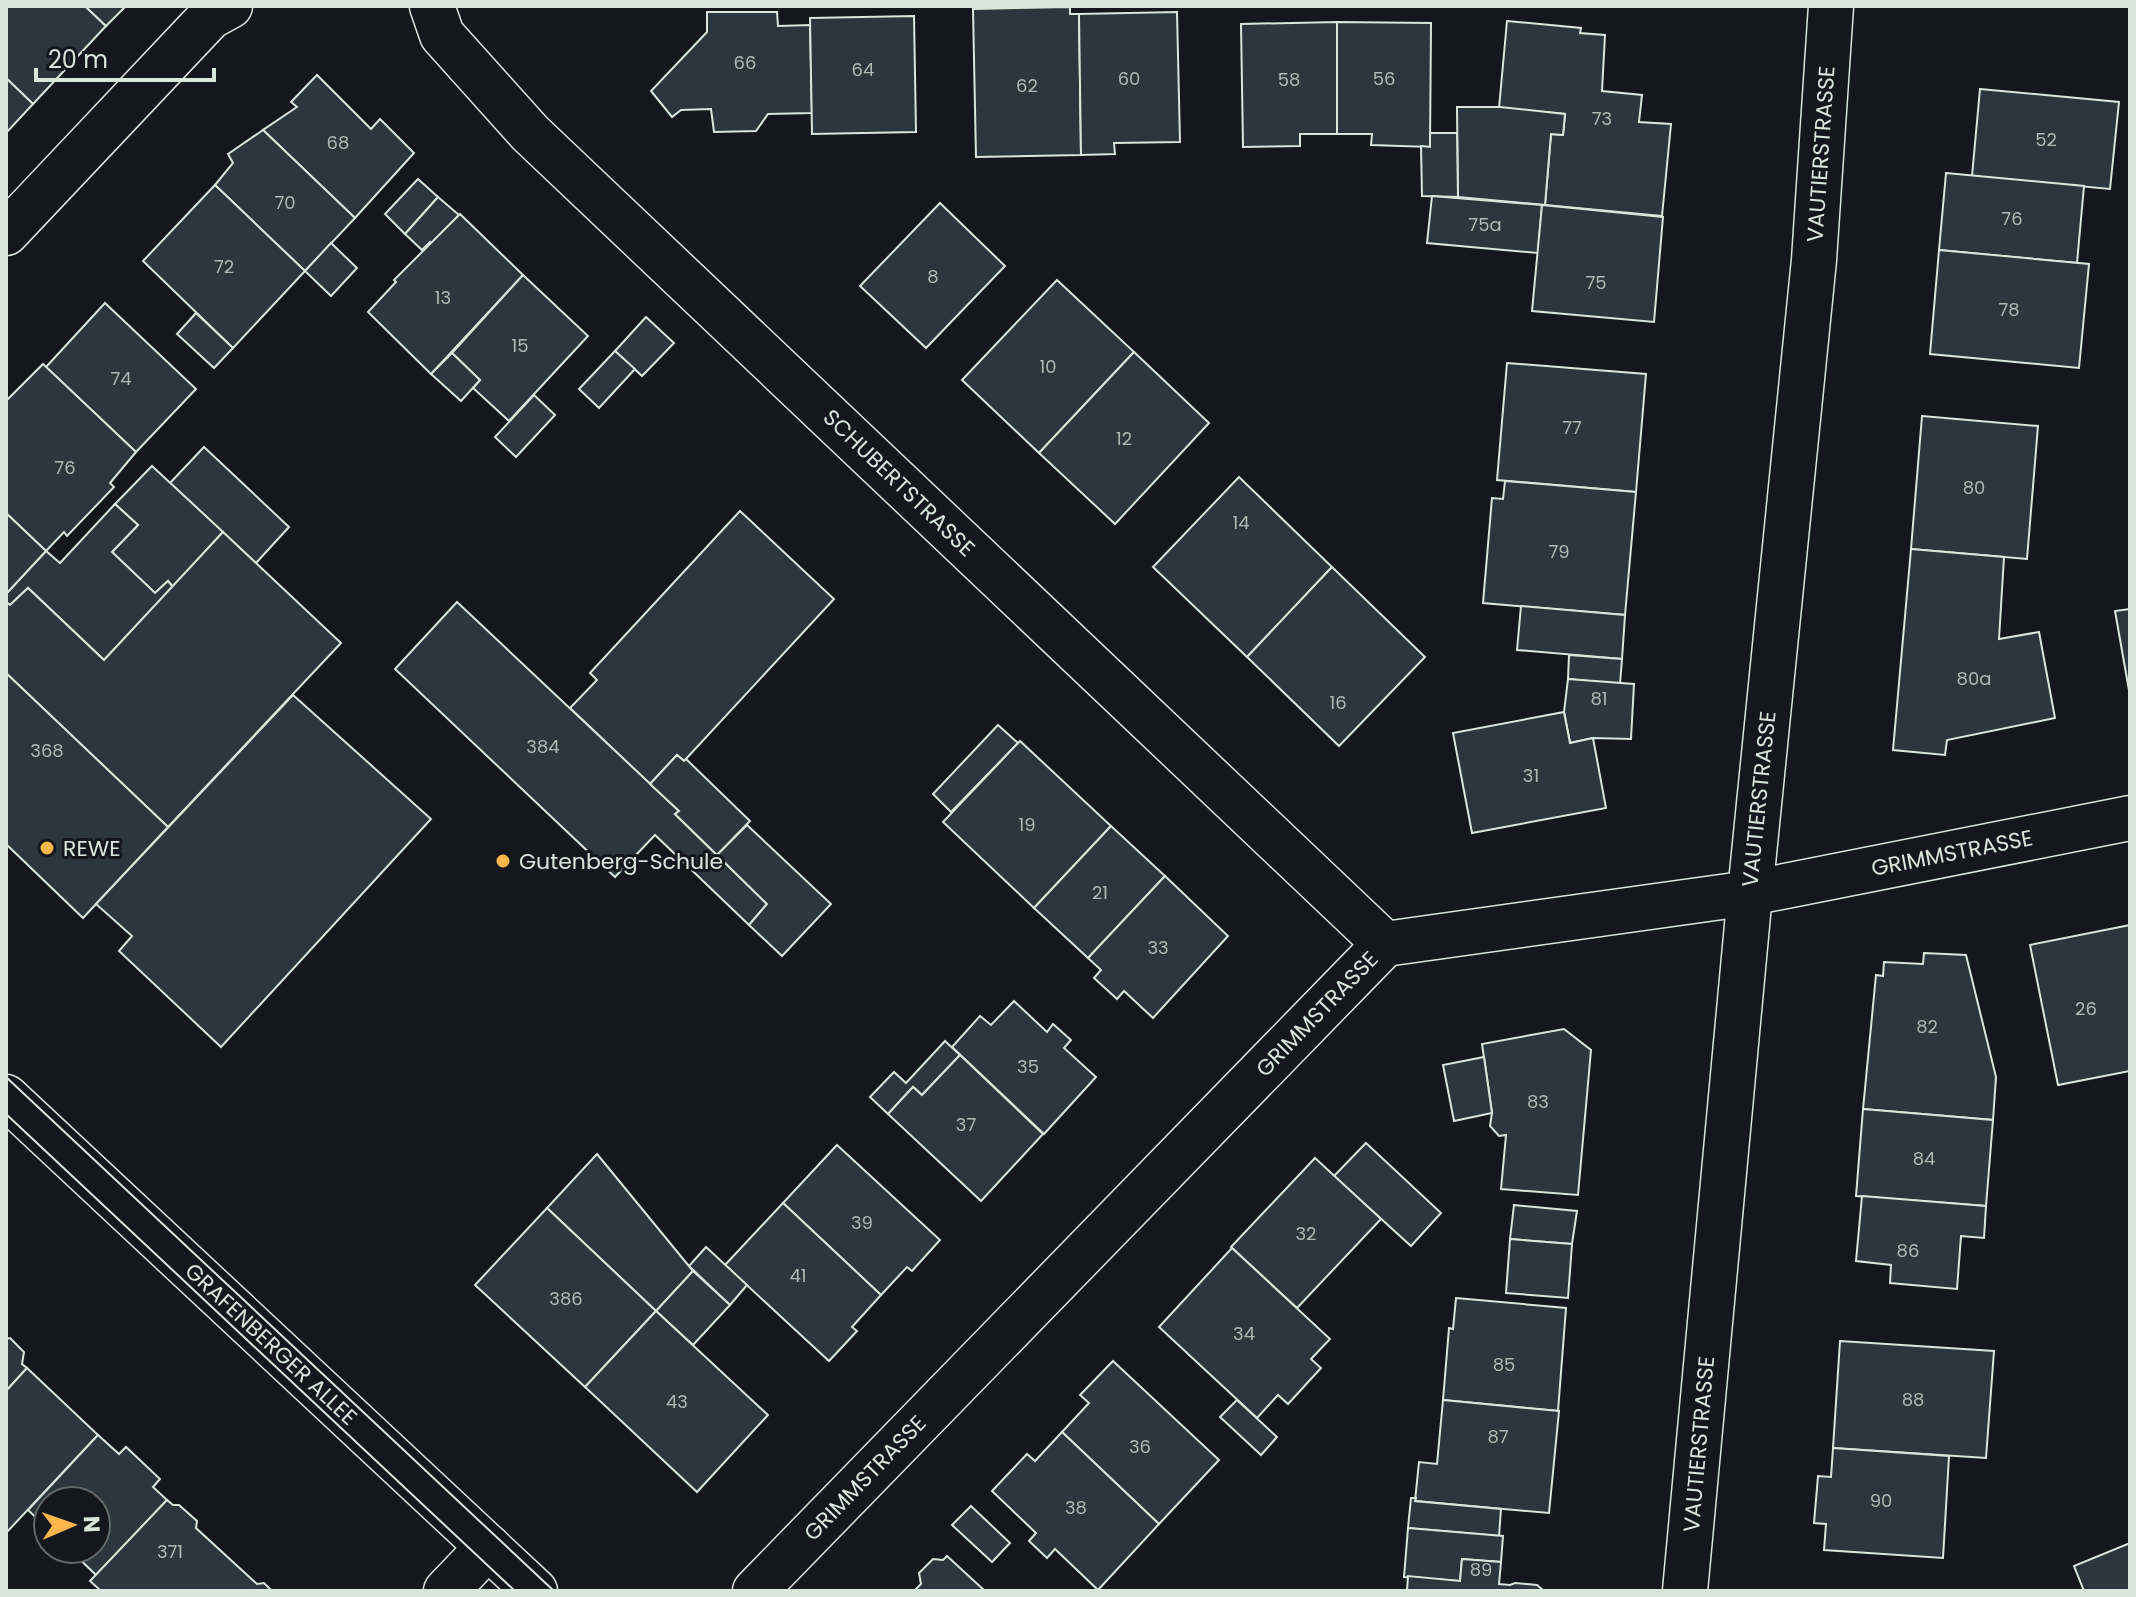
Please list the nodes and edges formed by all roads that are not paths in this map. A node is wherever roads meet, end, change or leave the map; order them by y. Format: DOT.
graph roads {
  1 [pos="230,6"];
  2 [pos="432,6"];
  3 [pos="1831,6"];
  4 [pos="6,233"];
  5 [pos="2130,818"];
  6 [pos="1750,893"];
  7 [pos="1385,944"];
  8 [pos="6,1097"];
  9 [pos="488,1547"];
  10 [pos="446,1591"];
  11 [pos="535,1591"];
  12 [pos="755,1591"];
  13 [pos="1685,1591"];
  1 -- 4 [label="street"];
  2 -- 7 [label="street, SCHUBERTSTRASSE"];
  3 -- 6 [label="street, VAUTIERSTRASSE"];
  5 -- 6 [label="street, GRIMMSTRASSE"];
  6 -- 7 [label="street, GRIMMSTRASSE"];
  6 -- 13 [label="street, VAUTIERSTRASSE"];
  7 -- 12 [label="street, GRIMMSTRASSE"];
  8 -- 9 [label="street, GRAFENBERGER ALLEE"];
  9 -- 10 [label="street"];
  9 -- 11 [label="street, GRAFENBERGER ALLEE"];
}
